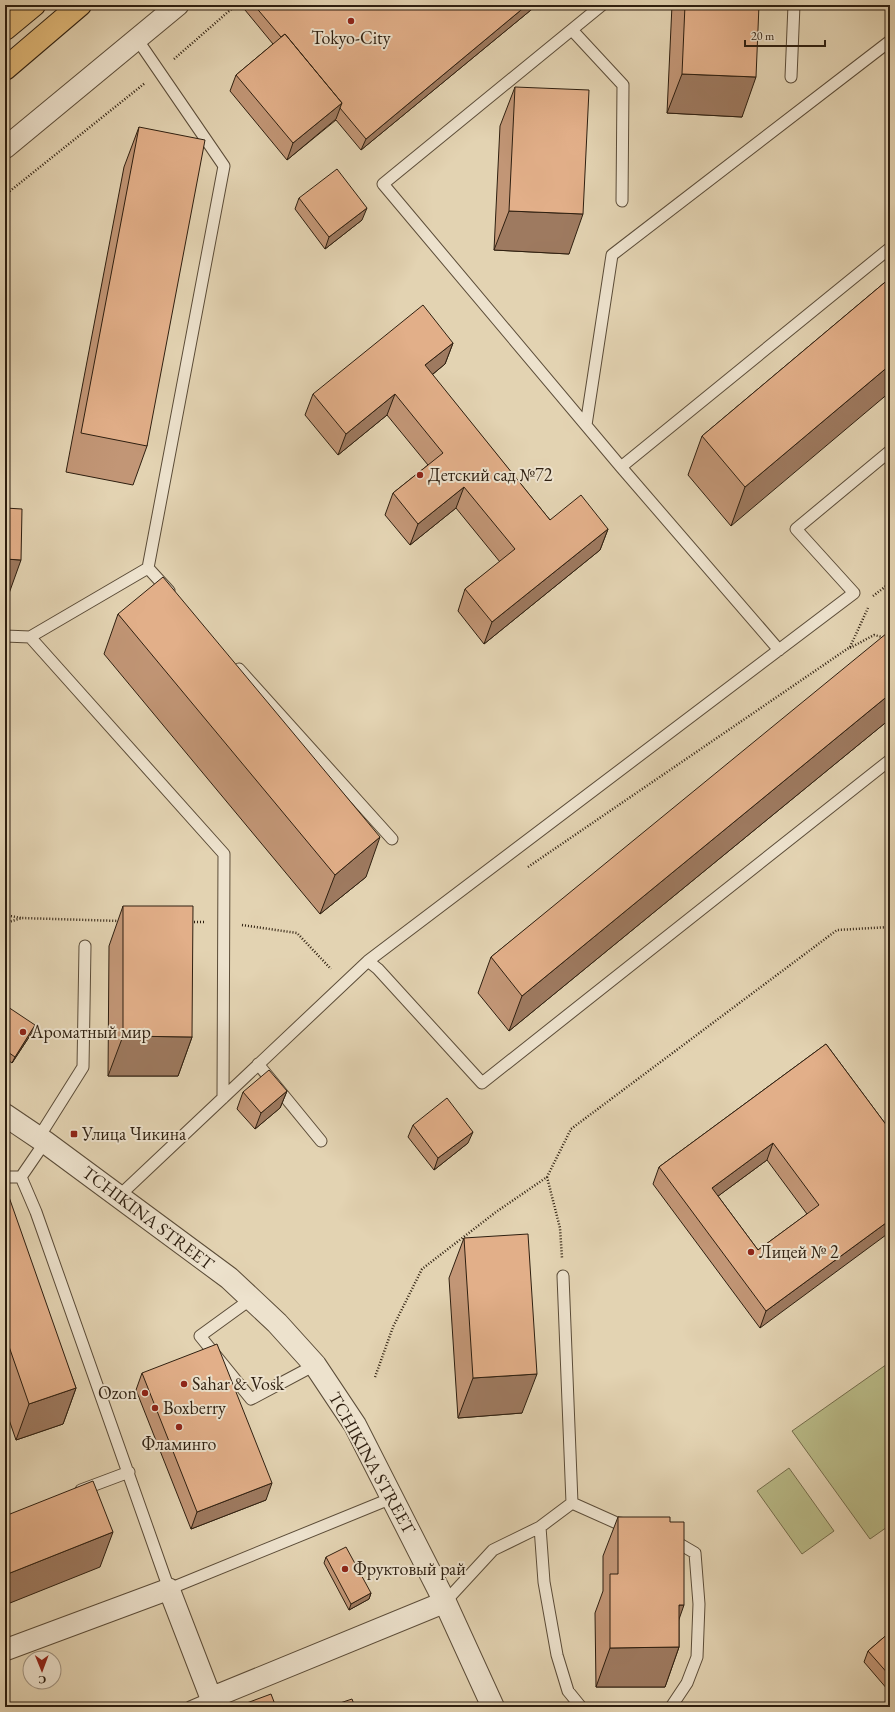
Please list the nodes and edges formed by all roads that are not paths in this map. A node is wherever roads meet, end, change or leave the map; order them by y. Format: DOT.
graph roads {
  1 [pos="34,5"];
  2 [pos="80,5"];
  3 [pos="178,5"];
  4 [pos="602,5"];
  5 [pos="794,5"];
  6 [pos="5,29"];
  7 [pos="572,30"];
  8 [pos="137,39"];
  9 [pos="890,41"];
  10 [pos="5,68"];
  11 [pos="791,77"];
  12 [pos="5,148"];
  13 [pos="622,201"];
  14 [pos="890,248"];
  15 [pos="586,425"];
  16 [pos="890,451"];
  17 [pos="621,467"];
  18 [pos="148,568"];
  19 [pos="175,597"];
  20 [pos="5,636"];
  21 [pos="30,637"];
  22 [pos="778,650"];
  23 [pos="233,662"];
  24 [pos="890,760"];
  25 [pos="392,839"];
  26 [pos="85,946"];
  27 [pos="368,961"];
  28 [pos="258,1064"];
  29 [pos="223,1098"];
  30 [pos="5,1115"];
  31 [pos="42,1139"];
  32 [pos="321,1141"];
  33 [pos="5,1177"];
  34 [pos="21,1177"];
  35 [pos="119,1196"];
  36 [pos="563,1276"];
  37 [pos="251,1299"];
  38 [pos="316,1365"];
  39 [pos="128,1472"];
  40 [pos="70,1493"];
  41 [pos="392,1498"];
  42 [pos="572,1503"];
  43 [pos="540,1527"];
  44 [pos="640,1529"];
  45 [pos="660,1535"];
  46 [pos="169,1589"];
  47 [pos="445,1602"];
  48 [pos="5,1650"];
  49 [pos="211,1698"];
  50 [pos="190,1707"];
  51 [pos="493,1707"];
  52 [pos="581,1707"];
  53 [pos="671,1707"];
  1 -- 6 [label="main road"];
  2 -- 10 [label="main road"];
  3 -- 8 [label="street"];
  4 -- 7 [label="lane"];
  5 -- 11 [label="lane"];
  7 -- 13 [label="lane"];
  7 -- 15 [label="lane"];
  8 -- 12 [label="street"];
  8 -- 18 [label="lane"];
  9 -- 15 [label="lane"];
  14 -- 17 [label="lane"];
  15 -- 17 [label="lane"];
  16 -- 22 [label="lane"];
  17 -- 22 [label="lane"];
  18 -- 19 [label="lane"];
  18 -- 21 [label="lane"];
  20 -- 21 [label="lane"];
  21 -- 29 [label="lane"];
  22 -- 27 [label="lane"];
  23 -- 25 [label="lane"];
  24 -- 27 [label="lane"];
  26 -- 31 [label="lane"];
  27 -- 28 [label="lane"];
  28 -- 29 [label="lane"];
  28 -- 32 [label="lane"];
  29 -- 35 [label="lane"];
  30 -- 31 [label="street, TCHIKINA STREET"];
  31 -- 34 [label="lane"];
  31 -- 35 [label="street, TCHIKINA STREET"];
  33 -- 34 [label="lane"];
  34 -- 39 [label="lane"];
  35 -- 37 [label="street, TCHIKINA STREET"];
  36 -- 42 [label="lane"];
  37 -- 38 [label="street, TCHIKINA STREET"];
  37 -- 38 [label="lane"];
  38 -- 41 [label="street, TCHIKINA STREET"];
  39 -- 40 [label="lane"];
  39 -- 46 [label="lane"];
  41 -- 46 [label="lane"];
  41 -- 47 [label="street, TCHIKINA STREET"];
  42 -- 43 [label="lane"];
  42 -- 44 [label="lane"];
  43 -- 47 [label="lane"];
  43 -- 52 [label="lane"];
  45 -- 53 [label="lane"];
  46 -- 48 [label="street"];
  46 -- 49 [label="street"];
  47 -- 49 [label="street"];
  47 -- 51 [label="street, TCHIKINA STREET"];
  49 -- 50 [label="lane"];
}
